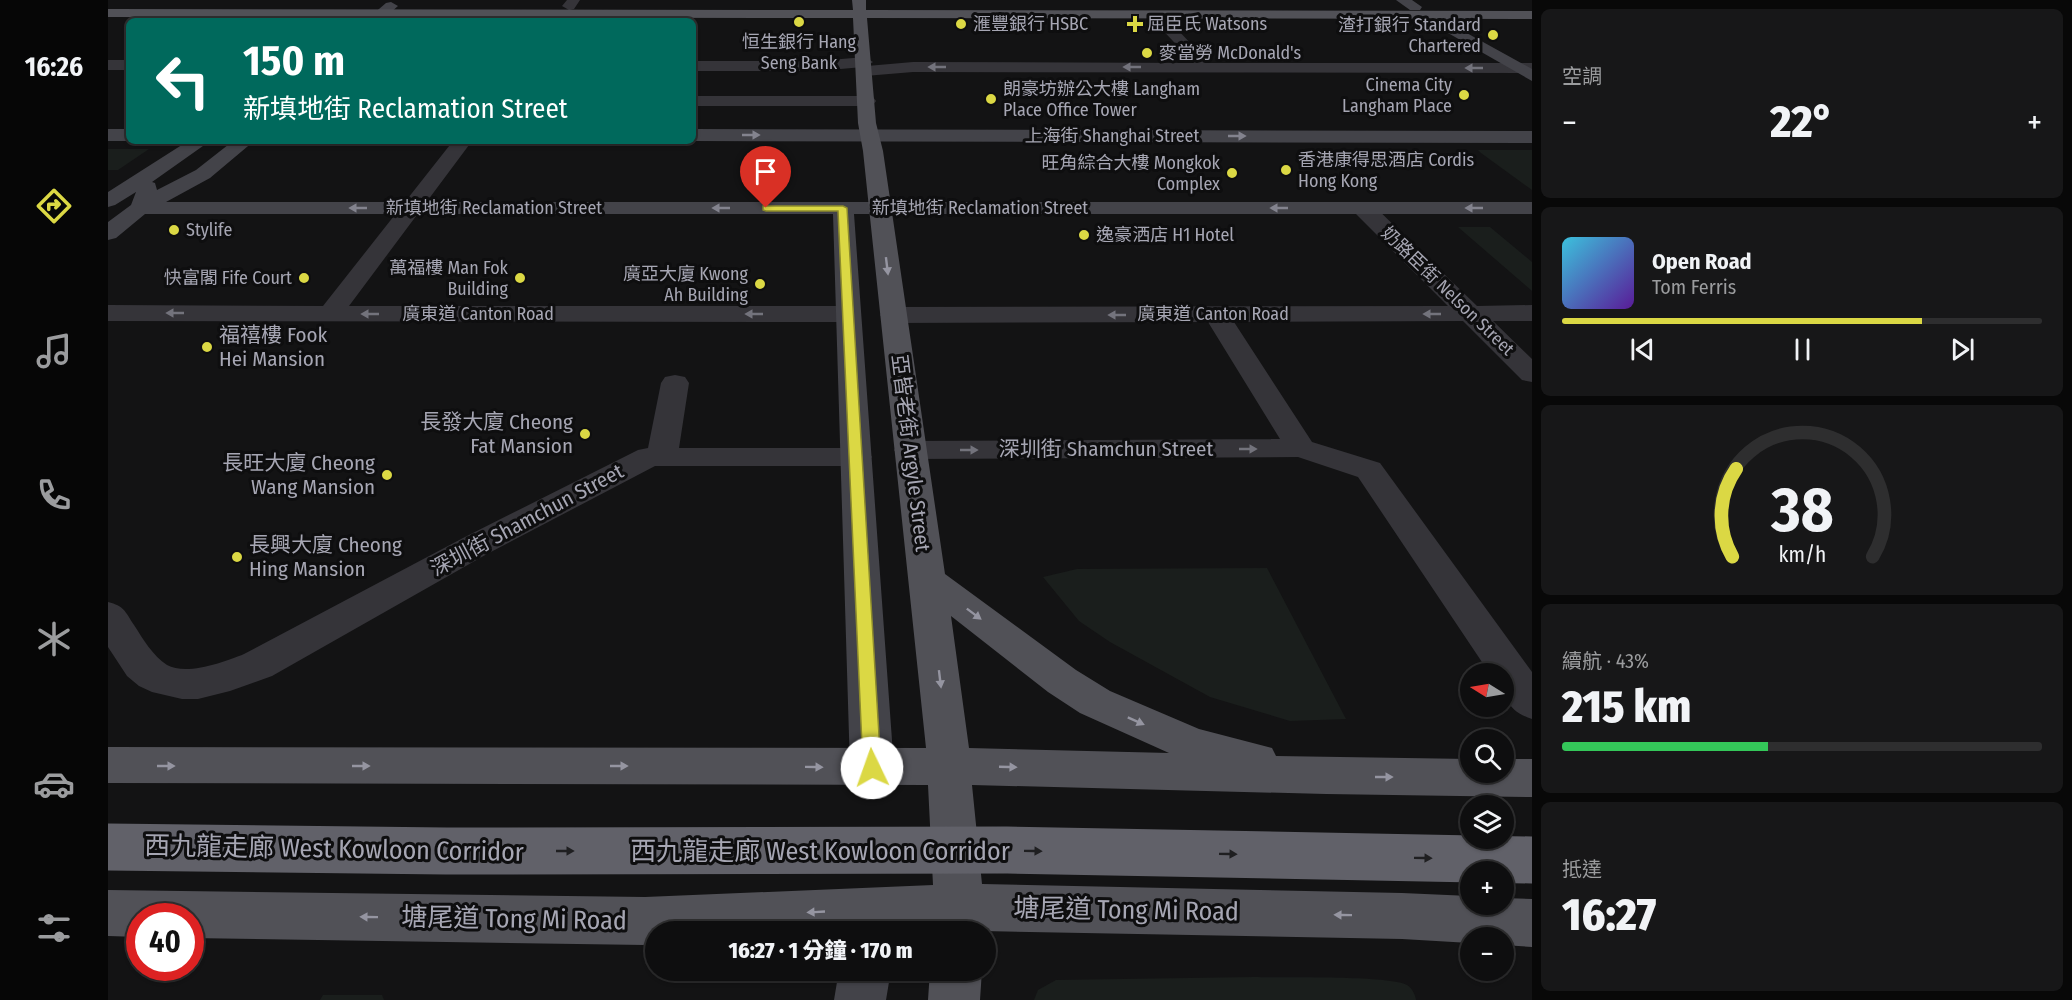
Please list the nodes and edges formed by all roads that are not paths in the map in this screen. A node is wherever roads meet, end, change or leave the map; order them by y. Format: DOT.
graph roads {
  1 [pos="572,3"];
  2 [pos="1409,3"];
  3 [pos="108,5"];
  4 [pos="860,7"];
  5 [pos="1532,7"];
  6 [pos="386,10"];
  7 [pos="108,13"];
  8 [pos="1156,15"];
  9 [pos="1447,15"];
  10 [pos="1532,15"];
  11 [pos="1202,62"];
  12 [pos="108,65"];
  13 [pos="126,65"];
  14 [pos="696,66"];
  15 [pos="865,66"];
  16 [pos="1524,68"];
  17 [pos="1532,76"];
  18 [pos="696,101"];
  19 [pos="867,101"];
  20 [pos="108,135"];
  21 [pos="126,135"];
  22 [pos="696,135"];
  23 [pos="869,135"];
  24 [pos="1532,137"];
  25 [pos="196,144"];
  26 [pos="241,144"];
  27 [pos="460,145"];
  28 [pos="154,172"];
  29 [pos="108,201"];
  30 [pos="140,208"];
  31 [pos="411,208"];
  32 [pos="843,208"];
  33 [pos="880,208"];
  34 [pos="1363,208"];
  35 [pos="1532,208"];
  36 [pos="108,233"];
  37 [pos="108,313"];
  38 [pos="1532,313"];
  39 [pos="330,314"];
  40 [pos="848,314"];
  41 [pos="1471,314"];
  42 [pos="893,315"];
  43 [pos="1217,315"];
  44 [pos="1532,374"];
  45 [pos="675,383"];
  46 [pos="1300,448"];
  47 [pos="910,450"];
  48 [pos="662,457"];
  49 [pos="855,457"];
  50 [pos="927,579"];
  51 [pos="109,617"];
  52 [pos="1532,703"];
  53 [pos="108,765"];
  54 [pos="949,766"];
  55 [pos="872,768"];
  56 [pos="1326,776"];
  57 [pos="1532,778"];
  58 [pos="108,847"];
  59 [pos="1532,860"];
  60 [pos="108,913"];
  61 [pos="959,919"];
  62 [pos="873,920"];
  63 [pos="1532,923"];
  64 [pos="863,981"];
  65 [pos="955,981"];
  66 [pos="860,1000"];
  67 [pos="954,1000"];
  1 -- 4 [label="main road"];
  1 -- 6 [label="main road"];
  2 -- 4 [label="main road"];
  2 -- 5 [label="main road"];
  3 -- 6 [label="main road"];
  4 -- 6 [label="main road"];
  4 -- 8 [label="main road"];
  4 -- 15 [label="main road, 亞皆老街 Argyle Street"];
  6 -- 7 [label="main road"];
  8 -- 9 [label="main road"];
  8 -- 11 [label="street"];
  9 -- 10 [label="main road"];
  9 -- 16 [label="main road"];
  12 -- 13 [label="street"];
  14 -- 15 [label="street"];
  16 -- 15 [label="street, one-way"];
  15 -- 19 [label="main road, 亞皆老街 Argyle Street"];
  16 -- 17 [label="main road"];
  18 -- 19 [label="street"];
  19 -- 23 [label="main road, 亞皆老街 Argyle Street"];
  20 -- 21 [label="main road"];
  22 -- 23 [label="main road, 上海街 Shanghai Street, one-way"];
  23 -- 24 [label="main road, 上海街 Shanghai Street, one-way"];
  23 -- 33 [label="main road, 亞皆老街 Argyle Street"];
  25 -- 28 [label="main road"];
  26 -- 30 [label="main road"];
  27 -- 31 [label="street"];
  28 -- 29 [label="main road"];
  28 -- 30 [label="main road"];
  31 -- 30 [label="main road, 新填地街 Reclamation Street, one-way"];
  30 -- 36 [label="main road"];
  32 -- 31 [label="main road, 新填地街 Reclamation Street, one-way"];
  31 -- 39 [label="street"];
  32 -- 33 [label="main road, 新填地街 Reclamation Street"];
  32 -- 40 [label="main road"];
  34 -- 33 [label="main road, 新填地街 Reclamation Street, one-way"];
  33 -- 42 [label="main road, 亞皆老街 Argyle Street, one-way"];
  35 -- 34 [label="main road, 新填地街 Reclamation Street, one-way"];
  34 -- 41 [label="street, 奶路臣街 Nelson Street"];
  39 -- 37 [label="street, 廣東道 Canton Road, one-way"];
  38 -- 41 [label="street, 廣東道 Canton Road"];
  40 -- 39 [label="street, 廣東道 Canton Road, one-way"];
  40 -- 49 [label="main road"];
  41 -- 43 [label="street, 廣東道 Canton Road, one-way"];
  41 -- 44 [label="street, 奶路臣街 Nelson Street"];
  43 -- 42 [label="street, 廣東道 Canton Road, one-way"];
  42 -- 47 [label="main road, 亞皆老街 Argyle Street"];
  43 -- 46 [label="street"];
  45 -- 48 [label="street"];
  47 -- 46 [label="street, 深圳街 Shamchun Street, one-way"];
  46 -- 52 [label="street, 深圳街 Shamchun Street"];
  47 -- 50 [label="main road, 亞皆老街 Argyle Street"];
  48 -- 49 [label="street, 深圳街 Shamchun Street"];
  48 -- 51 [label="street, 深圳街 Shamchun Street"];
  49 -- 55 [label="main road"];
  50 -- 54 [label="main road, 亞皆老街 Argyle Street, one-way"];
  50 -- 56 [label="main road, one-way"];
  53 -- 55 [label="main road, one-way"];
  54 -- 55 [label="main road"];
  54 -- 56 [label="main road, one-way"];
  54 -- 61 [label="main road, 亞皆老街 Argyle Street"];
  56 -- 57 [label="main road, one-way"];
  58 -- 59 [label="highway, 西九龍走廊 West Kowloon Corridor, one-way, bridge"];
  62 -- 60 [label="main road, 塘尾道 Tong Mi Road, one-way"];
  61 -- 62 [label="main road, 塘尾道 Tong Mi Road"];
  63 -- 61 [label="main road, 塘尾道 Tong Mi Road, one-way"];
  64 -- 66 [label="main road"];
  65 -- 67 [label="main road"];
}
